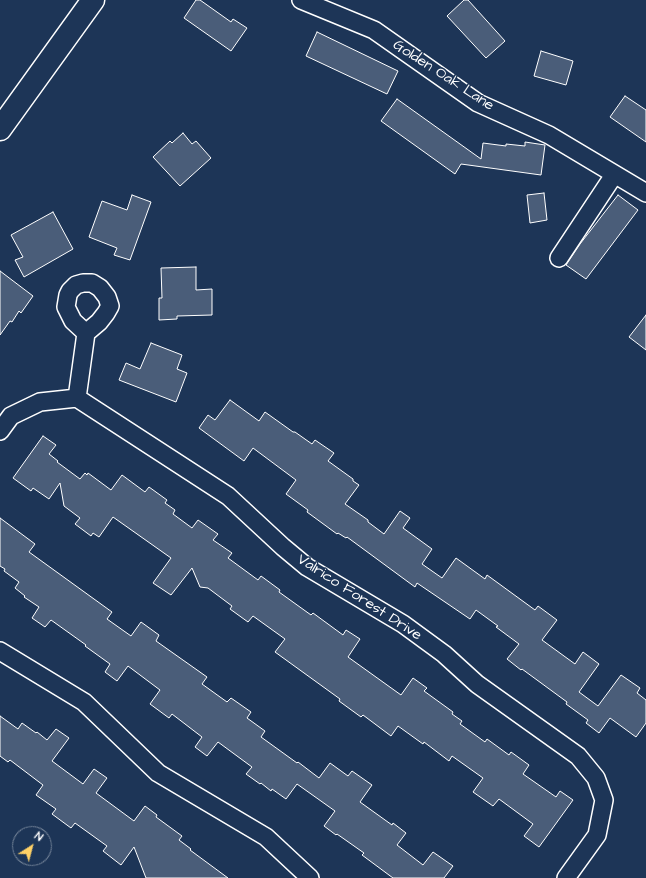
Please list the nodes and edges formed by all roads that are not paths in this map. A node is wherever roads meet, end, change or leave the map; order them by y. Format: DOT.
graph roads {
  1 [pos="93,0"];
  2 [pos="301,0"];
  3 [pos="0,129"];
  4 [pos="614,175"];
  5 [pos="646,193"];
  6 [pos="559,258"];
  7 [pos="86,333"];
  8 [pos="77,398"];
  9 [pos="0,431"];
  10 [pos="0,651"];
  11 [pos="310,878"];
  12 [pos="566,878"];
  1 -- 3 [label="street"];
  2 -- 4 [label="street, Golden Oak Lane"];
  4 -- 5 [label="street, Golden Oak Lane"];
  4 -- 6 [label="street"];
  7 -- 8 [label="street"];
  8 -- 9 [label="street"];
  8 -- 12 [label="street, Valrico Forest Drive"];
  10 -- 11 [label="street"];
}
